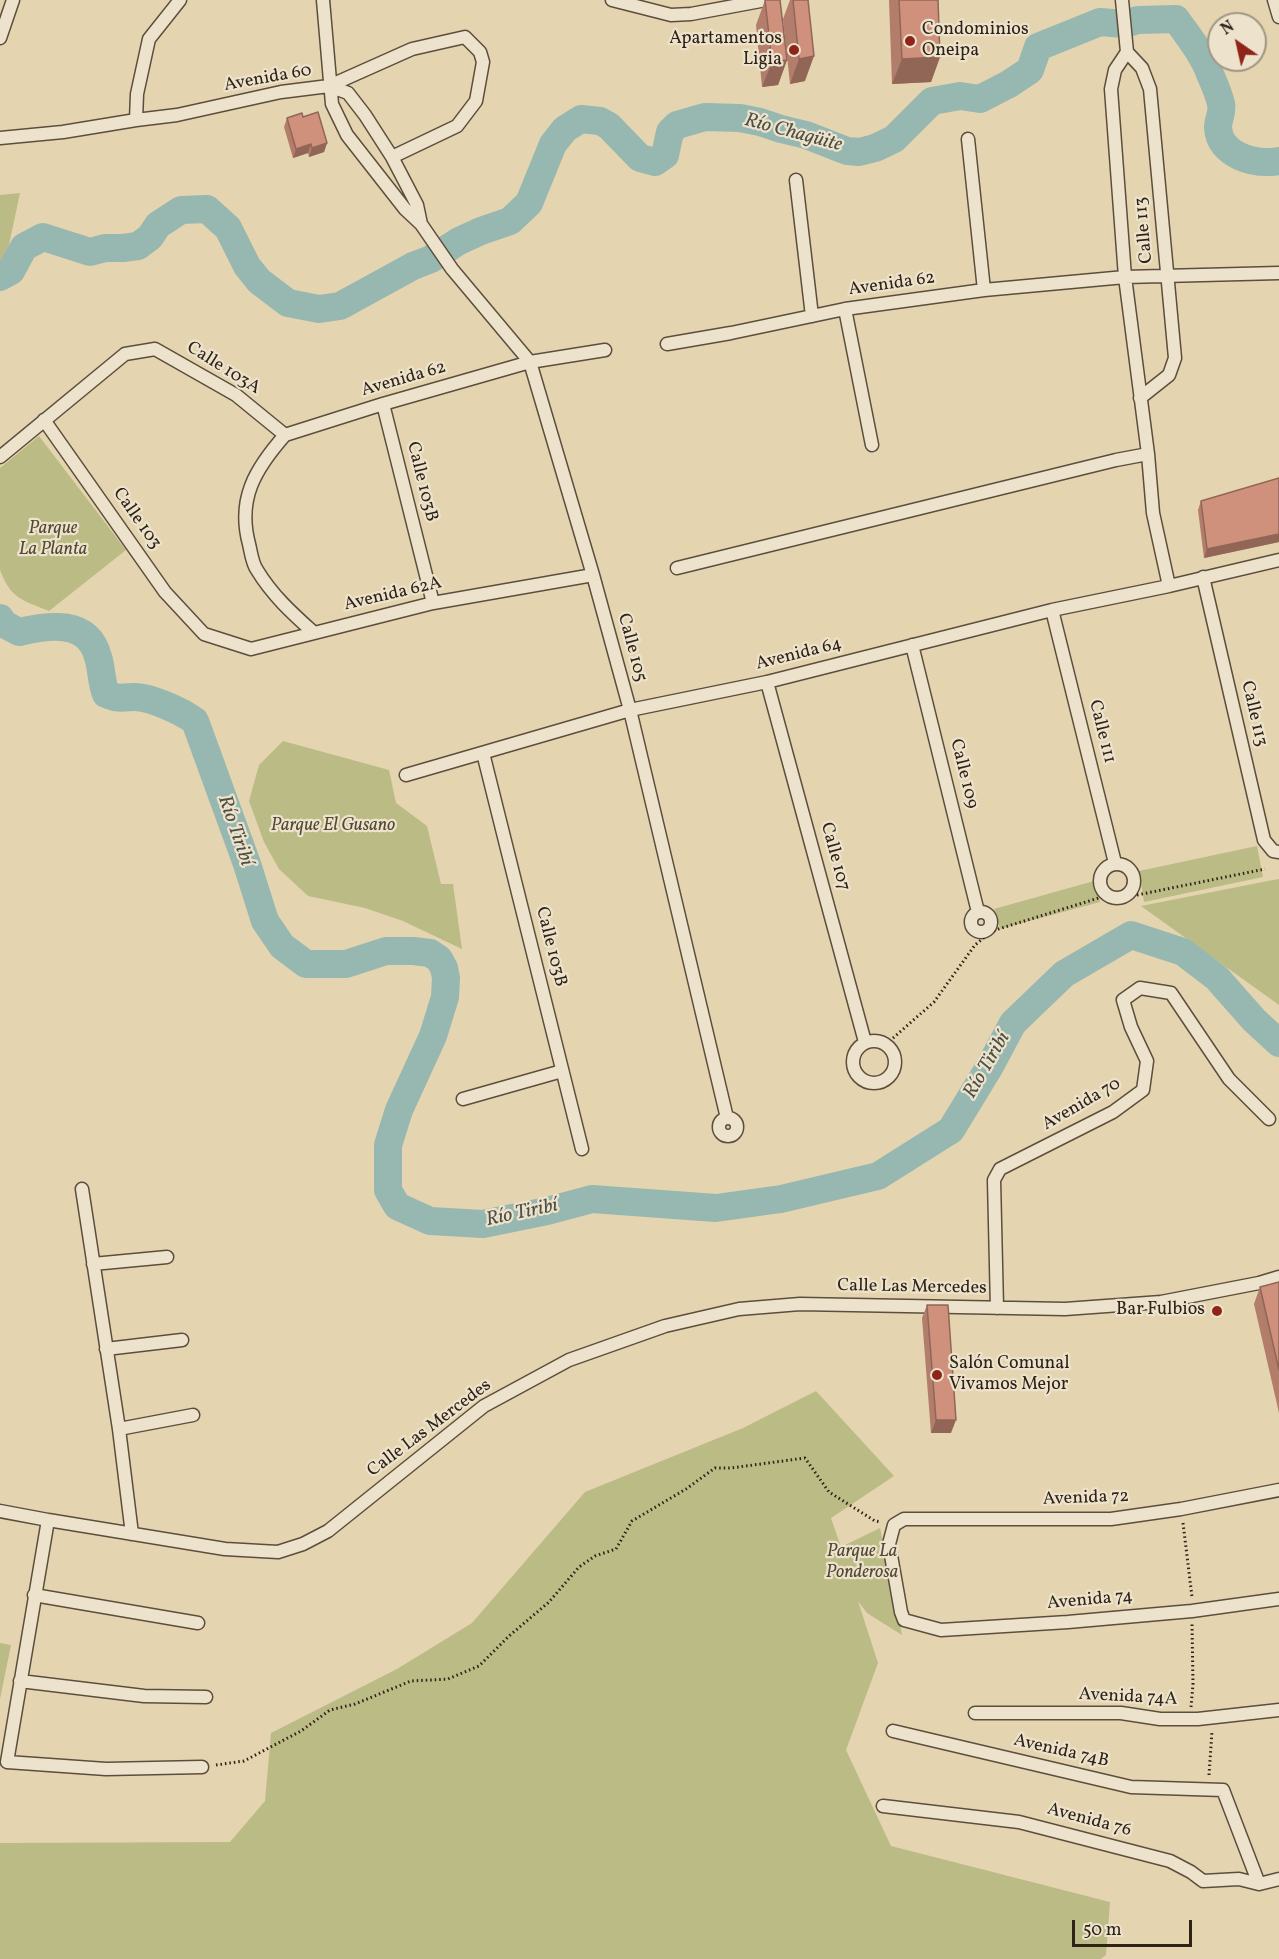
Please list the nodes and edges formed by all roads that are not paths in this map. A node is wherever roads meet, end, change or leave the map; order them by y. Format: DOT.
graph roads {
  1 [pos="13,0"];
  2 [pos="180,0"];
  3 [pos="323,0"];
  4 [pos="612,0"];
  5 [pos="766,0"];
  6 [pos="1122,0"];
  7 [pos="1274,0"];
  8 [pos="1279,17"];
  9 [pos="0,38"];
  10 [pos="1127,52"];
  11 [pos="329,86"];
  12 [pos="136,120"];
  13 [pos="0,138"];
  14 [pos="968,139"];
  15 [pos="392,157"];
  16 [pos="796,180"];
  17 [pos="421,224"];
  18 [pos="1279,273"];
  19 [pos="1167,276"];
  20 [pos="1125,277"];
  21 [pos="984,290"];
  22 [pos="845,309"];
  23 [pos="812,316"];
  24 [pos="667,344"];
  25 [pos="605,350"];
  26 [pos="530,362"];
  27 [pos="1140,398"];
  28 [pos="383,404"];
  29 [pos="44,420"];
  30 [pos="285,435"];
  31 [pos="872,445"];
  32 [pos="1148,454"];
  33 [pos="0,457"];
  34 [pos="1279,560"];
  35 [pos="677,568"];
  36 [pos="593,575"];
  37 [pos="1203,577"];
  38 [pos="1169,586"];
  39 [pos="433,603"];
  40 [pos="1052,610"];
  41 [pos="313,632"];
  42 [pos="204,634"];
  43 [pos="912,645"];
  44 [pos="767,682"];
  45 [pos="630,710"];
  46 [pos="483,753"];
  47 [pos="406,775"];
  48 [pos="1279,852"];
  49 [pos="1115,863"];
  50 [pos="978,912"];
  51 [pos="865,1042"];
  52 [pos="562,1071"];
  53 [pos="463,1099"];
  54 [pos="727,1118"];
  55 [pos="1269,1119"];
  56 [pos="582,1149"];
  57 [pos="82,1190"];
  58 [pos="167,1257"];
  59 [pos="93,1264"];
  60 [pos="1279,1277"];
  61 [pos="1259,1283"];
  62 [pos="1272,1295"];
  63 [pos="997,1308"];
  64 [pos="182,1340"];
  65 [pos="106,1349"];
  66 [pos="193,1415"];
  67 [pos="119,1429"];
  68 [pos="1279,1490"];
  69 [pos="0,1511"];
  70 [pos="48,1520"];
  71 [pos="132,1534"];
  72 [pos="34,1595"];
  73 [pos="1279,1599"];
  74 [pos="904,1620"];
  75 [pos="198,1623"];
  76 [pos="21,1681"];
  77 [pos="206,1697"];
  78 [pos="1279,1710"];
  79 [pos="975,1713"];
  80 [pos="893,1731"];
  81 [pos="202,1767"];
  82 [pos="883,1806"];
  83 [pos="1279,1879"];
  84 [pos="1259,1884"];
  1 -- 9 [label="street"];
  2 -- 12 [label="street"];
  3 -- 11 [label="street, Calle 105"];
  4 -- 5 [label="street"];
  6 -- 10 [label="street, Calle 113"];
  7 -- 8 [label="street"];
  10 -- 19 [label="street, Calle 113"];
  10 -- 20 [label="street, Calle 113"];
  11 -- 12 [label="street, Avenida 60"];
  11 -- 15 [label="street, Calle 105"];
  11 -- 15 [label="street, Avenida 60"];
  11 -- 17 [label="street, Calle 105"];
  12 -- 13 [label="street, Avenida 60"];
  14 -- 21 [label="street"];
  15 -- 17 [label="street, Calle 105"];
  16 -- 23 [label="street"];
  17 -- 26 [label="street, Calle 105"];
  18 -- 19 [label="street, Avenida 62"];
  19 -- 20 [label="street, Avenida 62"];
  19 -- 27 [label="street, Calle 113"];
  20 -- 21 [label="street, Avenida 62"];
  20 -- 27 [label="street, Calle 113"];
  21 -- 22 [label="street, Avenida 62"];
  22 -- 23 [label="street, Avenida 62"];
  22 -- 31 [label="street"];
  23 -- 24 [label="street, Avenida 62"];
  25 -- 26 [label="street, Avenida 62"];
  26 -- 28 [label="street, Avenida 62"];
  26 -- 36 [label="street, Calle 105"];
  27 -- 32 [label="street, Calle 113"];
  28 -- 30 [label="street, Avenida 62"];
  28 -- 39 [label="street, Calle 103B"];
  29 -- 30 [label="street, Calle 103A"];
  29 -- 33 [label="street"];
  29 -- 42 [label="street, Calle 103"];
  30 -- 41 [label="street"];
  32 -- 35 [label="street"];
  32 -- 38 [label="street, Calle 113"];
  34 -- 37 [label="street, Avenida 64"];
  36 -- 39 [label="street, Avenida 62A"];
  36 -- 45 [label="street, Calle 105"];
  37 -- 38 [label="street, Avenida 64"];
  37 -- 48 [label="street, Calle 113"];
  38 -- 40 [label="street, Avenida 64"];
  39 -- 41 [label="street, Avenida 62A"];
  40 -- 43 [label="street, Avenida 64"];
  40 -- 49 [label="street, Calle 111"];
  41 -- 42 [label="street, Avenida 62A"];
  43 -- 44 [label="street, Avenida 64"];
  43 -- 50 [label="street, Calle 109"];
  44 -- 45 [label="street, Avenida 64"];
  44 -- 51 [label="street, Calle 107"];
  45 -- 46 [label="street, Avenida 64"];
  45 -- 54 [label="street, Calle 105"];
  46 -- 47 [label="street, Avenida 64"];
  46 -- 52 [label="street, Calle 103B"];
  52 -- 53 [label="street"];
  52 -- 56 [label="street, Calle 103B"];
  55 -- 63 [label="street, Avenida 70"];
  57 -- 59 [label="street"];
  58 -- 59 [label="street"];
  59 -- 65 [label="street"];
  60 -- 61 [label="street, Calle Las Mercedes"];
  61 -- 62 [label="street"];
  61 -- 63 [label="street, Calle Las Mercedes"];
  63 -- 71 [label="street, Calle Las Mercedes"];
  64 -- 65 [label="street"];
  65 -- 67 [label="street"];
  66 -- 67 [label="street"];
  67 -- 71 [label="street"];
  68 -- 74 [label="street, Avenida 72"];
  69 -- 70 [label="street, Calle Las Mercedes"];
  70 -- 71 [label="street, Calle Las Mercedes"];
  70 -- 72 [label="street"];
  72 -- 75 [label="street"];
  72 -- 76 [label="street"];
  73 -- 74 [label="street, Avenida 74"];
  76 -- 77 [label="street"];
  76 -- 81 [label="street"];
  78 -- 79 [label="street, Avenida 74A"];
  80 -- 84 [label="street, Avenida 74B"];
  82 -- 84 [label="street, Avenida 76"];
  83 -- 84 [label="street, Avenida 76"];
}
